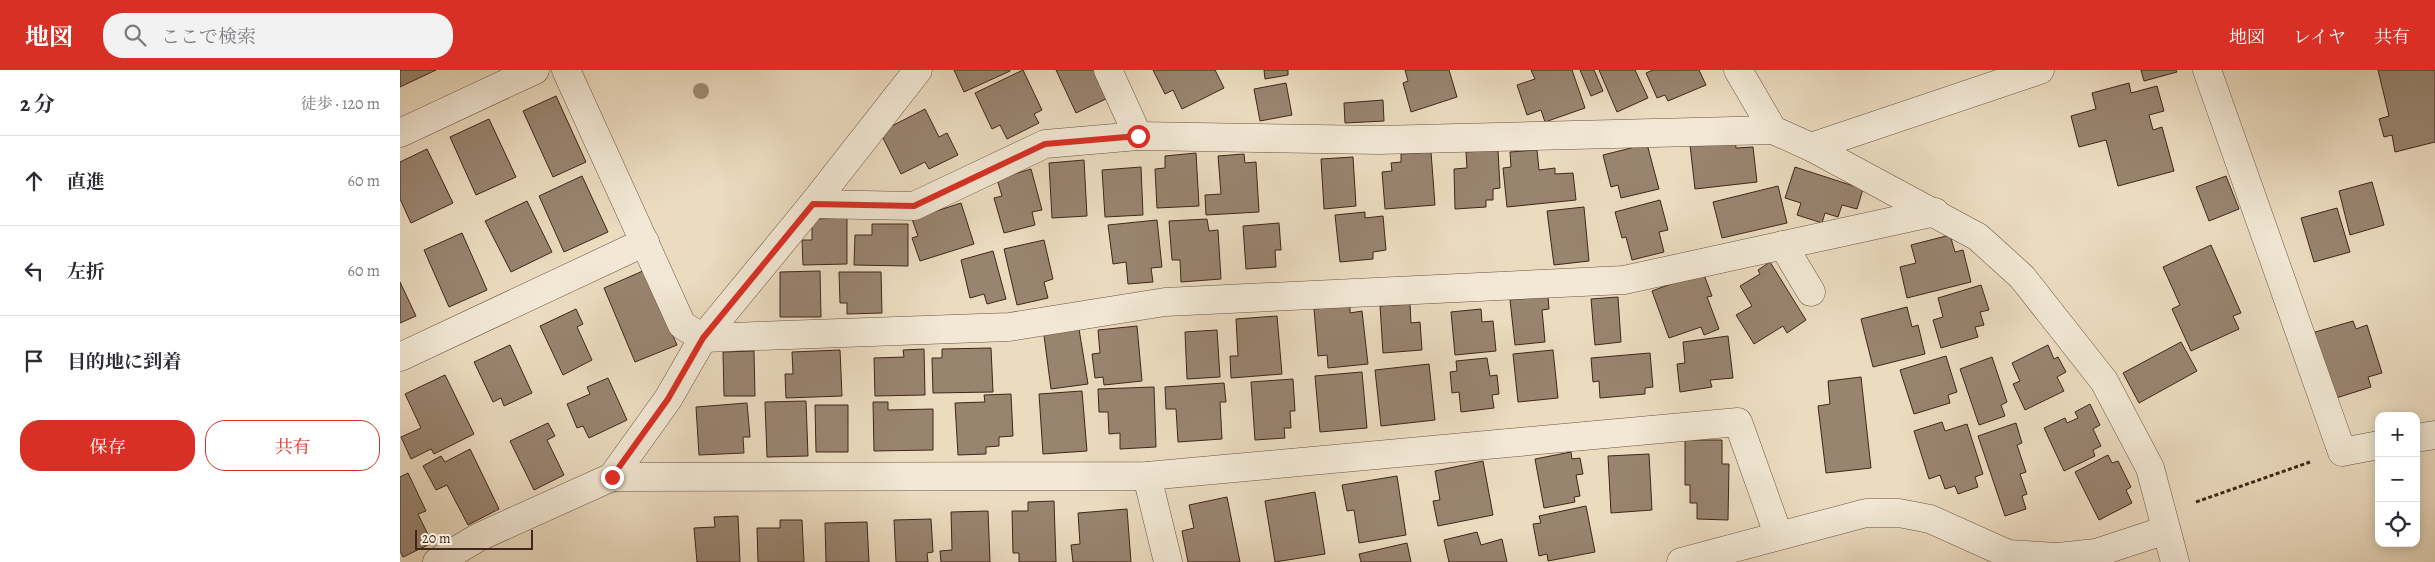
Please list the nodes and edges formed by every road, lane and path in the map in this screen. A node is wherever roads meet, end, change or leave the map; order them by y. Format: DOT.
graph roads {
  1 [pos="535,70"];
  2 [pos="566,70"];
  3 [pos="918,70"];
  4 [pos="1108,70"];
  5 [pos="1738,70"];
  6 [pos="2040,70"];
  7 [pos="2207,70"];
  8 [pos="1773,130"];
  9 [pos="400,133"];
  10 [pos="1138,136"];
  11 [pos="1811,147"];
  12 [pos="813,204"];
  13 [pos="1935,212"];
  14 [pos="645,242"];
  15 [pos="1783,245"];
  16 [pos="1811,292"];
  17 [pos="703,338"];
  18 [pos="400,357"];
  19 [pos="2435,435"];
  20 [pos="2420,437"];
  21 [pos="2375,446"];
  22 [pos="2342,452"];
  23 [pos="1147,476"];
  24 [pos="612,477"];
  25 [pos="2164,522"];
  26 [pos="1778,534"];
  27 [pos="1751,553"];
  28 [pos="437,562"];
  29 [pos="1168,562"];
  30 [pos="1681,562"];
  31 [pos="2175,562"];
  1 -- 9 [label="street"];
  2 -- 14 [label="street"];
  3 -- 12 [label="street"];
  4 -- 10 [label="street"];
  5 -- 8 [label="street"];
  6 -- 11 [label="street"];
  7 -- 22 [label="street"];
  8 -- 10 [label="street"];
  8 -- 11 [label="street"];
  10 -- 12 [label="street"];
  11 -- 13 [label="street"];
  12 -- 17 [label="street"];
  13 -- 15 [label="street"];
  13 -- 25 [label="street"];
  14 -- 17 [label="street"];
  14 -- 18 [label="street"];
  15 -- 16 [label="street"];
  15 -- 17 [label="street"];
  17 -- 24 [label="street"];
  19 -- 20 [label="street"];
  21 -- 22 [label="street"];
  22 -- 25 [label="path"];
  23 -- 24 [label="street"];
  23 -- 26 [label="street"];
  23 -- 29 [label="street"];
  24 -- 28 [label="street"];
  25 -- 26 [label="street"];
  25 -- 31 [label="street"];
  26 -- 27 [label="street"];
  27 -- 30 [label="street"];
}
